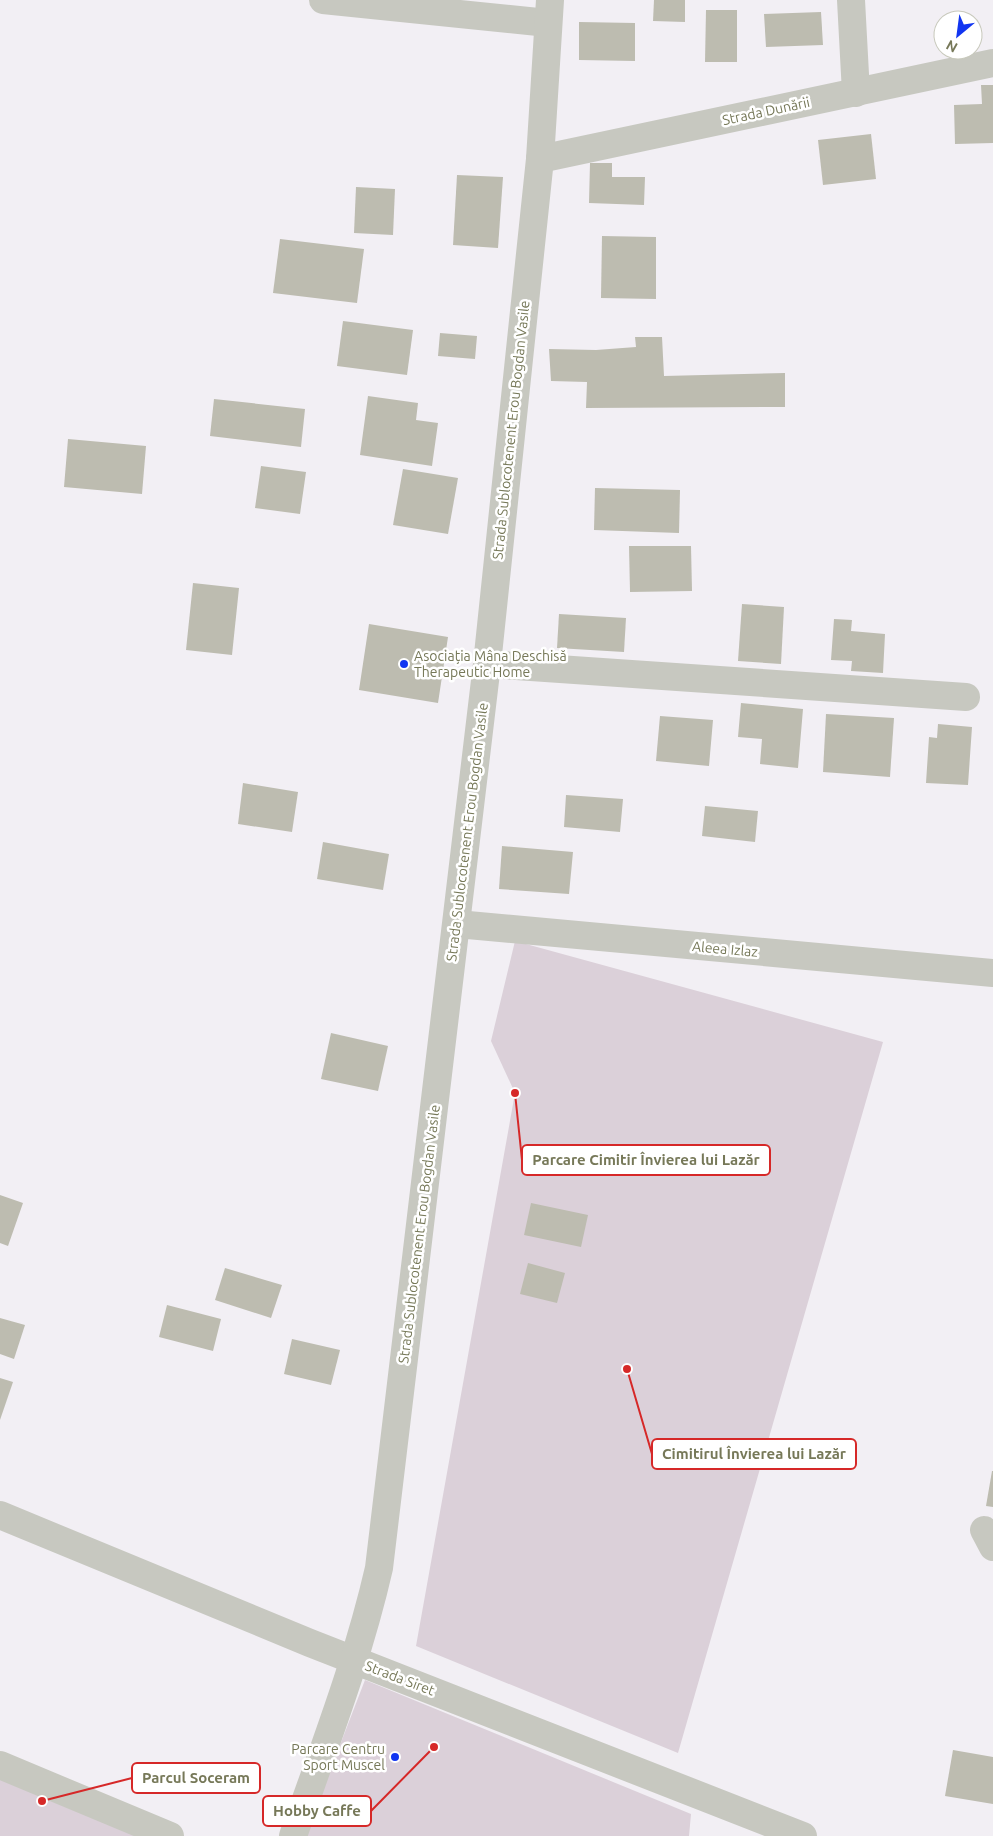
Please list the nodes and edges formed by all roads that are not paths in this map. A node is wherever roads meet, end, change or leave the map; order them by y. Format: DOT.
graph roads {
  1 [pos="323,0"];
  2 [pos="851,0"];
  3 [pos="549,12"];
  4 [pos="993,63"];
  5 [pos="856,93"];
  6 [pos="540,159"];
  7 [pos="487,664"];
  8 [pos="966,696"];
  9 [pos="457,924"];
  10 [pos="993,973"];
  11 [pos="0,1515"];
  12 [pos="354,1660"];
  13 [pos="0,1765"];
  14 [pos="170,1836"];
  15 [pos="293,1836"];
  16 [pos="803,1836"];
  1 -- 3 [label="street"];
  2 -- 5 [label="street"];
  3 -- 6 [label="street, Strada Sublocotenent Erou Bogdan Vasile"];
  4 -- 5 [label="street, Strada Dunării"];
  5 -- 6 [label="street, Strada Dunării"];
  6 -- 7 [label="street, Strada Sublocotenent Erou Bogdan Vasile"];
  7 -- 8 [label="street"];
  7 -- 9 [label="street, Strada Sublocotenent Erou Bogdan Vasile"];
  9 -- 10 [label="street, Aleea Izlaz"];
  9 -- 12 [label="street, Strada Sublocotenent Erou Bogdan Vasile"];
  11 -- 12 [label="street, Strada Siret"];
  12 -- 15 [label="street, Strada Sublocotenent Erou Bogdan Vasile"];
  12 -- 16 [label="street, Strada Siret"];
  13 -- 14 [label="street"];
}
